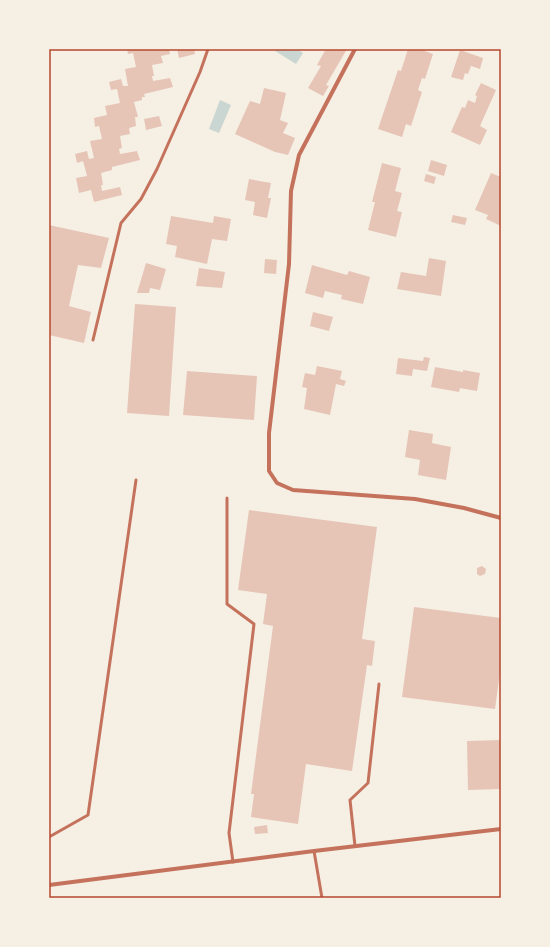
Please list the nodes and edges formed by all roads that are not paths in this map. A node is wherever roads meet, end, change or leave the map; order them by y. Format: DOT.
graph roads {
  1 [pos="208,49"];
  2 [pos="355,49"];
  3 [pos="93,340"];
  4 [pos="136,480"];
  5 [pos="227,498"];
  6 [pos="501,518"];
  7 [pos="379,684"];
  8 [pos="501,829"];
  9 [pos="49,837"];
  10 [pos="355,846"];
  11 [pos="314,851"];
  12 [pos="233,862"];
  13 [pos="49,886"];
  14 [pos="322,898"];
  1 -- 3 [label="lane"];
  2 -- 6 [label="street"];
  4 -- 9 [label="lane"];
  5 -- 12 [label="lane"];
  7 -- 10 [label="lane"];
  8 -- 10 [label="street"];
  10 -- 11 [label="street"];
  11 -- 12 [label="street"];
  11 -- 14 [label="lane"];
  12 -- 13 [label="street"];
}
